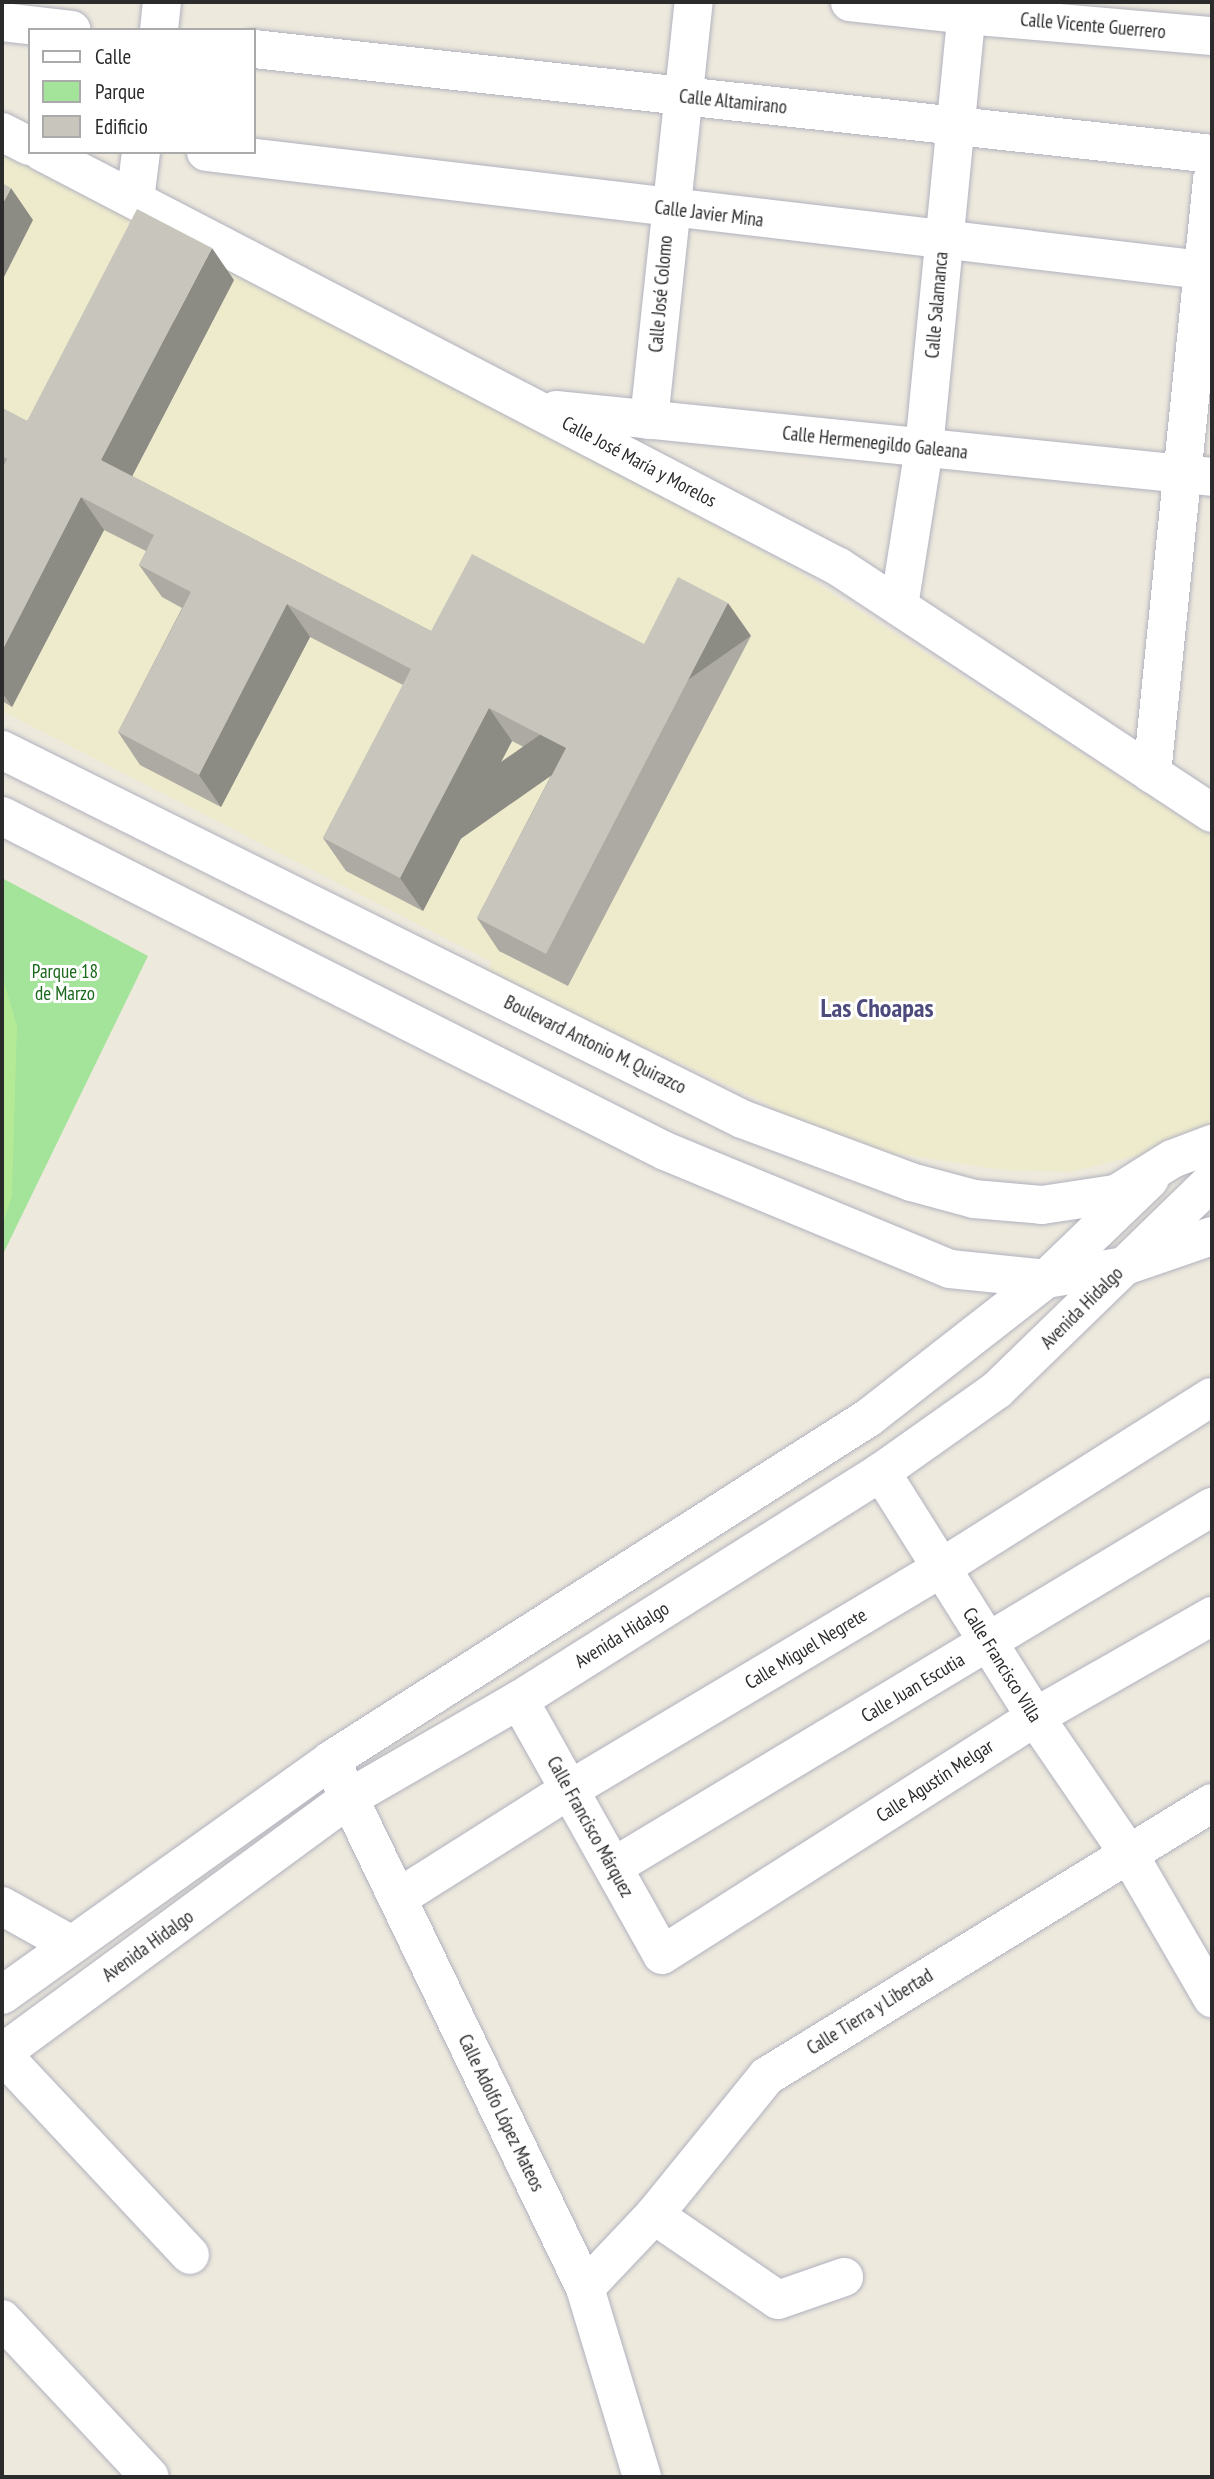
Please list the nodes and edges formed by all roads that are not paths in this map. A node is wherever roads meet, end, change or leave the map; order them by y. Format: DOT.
graph roads {
  1 [pos="162,2"];
  2 [pos="694,2"];
  3 [pos="849,2"];
  4 [pos="967,8"];
  5 [pos="2,22"];
  6 [pos="54,28"];
  7 [pos="159,28"];
  8 [pos="1212,36"];
  9 [pos="256,49"];
  10 [pos="684,97"];
  11 [pos="954,126"];
  12 [pos="2,131"];
  13 [pos="28,145"];
  14 [pos="46,154"];
  15 [pos="141,154"];
  16 [pos="222,154"];
  17 [pos="1212,154"];
  18 [pos="1212,180"];
  19 [pos="135,200"];
  20 [pos="669,209"];
  21 [pos="943,241"];
  22 [pos="1208,271"];
  23 [pos="537,408"];
  24 [pos="649,420"];
  25 [pos="925,448"];
  26 [pos="1197,475"];
  27 [pos="899,607"];
  28 [pos="2,750"];
  29 [pos="1152,774"];
  30 [pos="1212,813"];
  31 [pos="2,816"];
  32 [pos="1212,1144"];
  33 [pos="1172,1159"];
  34 [pos="1212,1181"];
  35 [pos="1212,1236"];
  36 [pos="1125,1266"];
  37 [pos="1046,1279"];
  38 [pos="1212,1397"];
  39 [pos="881,1472"];
  40 [pos="1212,1507"];
  41 [pos="941,1568"];
  42 [pos="1212,1616"];
  43 [pos="988,1643"];
  44 [pos="519,1700"];
  45 [pos="1035,1717"];
  46 [pos="331,1760"];
  47 [pos="569,1790"];
  48 [pos="349,1798"];
  49 [pos="1212,1803"];
  50 [pos="1128,1853"];
  51 [pos="613,1867"];
  52 [pos="398,1898"];
  53 [pos="2,1906"];
  54 [pos="70,1944"];
  55 [pos="662,1955"];
  56 [pos="2,1995"];
  57 [pos="1212,1998"];
  58 [pos="2,2054"];
  59 [pos="654,2215"];
  60 [pos="190,2255"];
  61 [pos="844,2277"];
  62 [pos="585,2288"];
  63 [pos="2,2319"];
  64 [pos="150,2477"];
  65 [pos="642,2477"];
  1 -- 7 [label="street"];
  2 -- 10 [label="street, Calle José Colomo"];
  3 -- 4 [label="street, Calle Vicente Guerrero"];
  4 -- 8 [label="street, Calle Vicente Guerrero"];
  4 -- 11 [label="street, Calle Salamanca"];
  5 -- 6 [label="street"];
  9 -- 10 [label="street, Calle Altamirano"];
  10 -- 11 [label="street, Calle Altamirano"];
  10 -- 20 [label="street, Calle José Colomo"];
  11 -- 17 [label="street, Calle Altamirano"];
  11 -- 21 [label="street, Calle Salamanca"];
  12 -- 13 [label="street"];
  14 -- 19 [label="street, Calle José María y Morelos"];
  15 -- 19 [label="street"];
  16 -- 20 [label="street, Calle Javier Mina"];
  18 -- 22 [label="street"];
  19 -- 23 [label="street, Calle José María y Morelos"];
  20 -- 21 [label="street, Calle Javier Mina"];
  20 -- 24 [label="street, Calle José Colomo"];
  21 -- 22 [label="street, Calle Javier Mina"];
  21 -- 25 [label="street, Calle Salamanca"];
  22 -- 26 [label="street"];
  23 -- 24 [label="street, Calle Hermenegildo Galeana"];
  23 -- 27 [label="street, Calle José María y Morelos"];
  24 -- 25 [label="street, Calle Hermenegildo Galeana"];
  25 -- 26 [label="street, Calle Hermenegildo Galeana"];
  25 -- 27 [label="street, Calle Salamanca"];
  26 -- 29 [label="street"];
  27 -- 29 [label="street, Calle José María y Morelos"];
  28 -- 33 [label="street, Boulevard Antonio M. Quirazco"];
  29 -- 30 [label="street, Calle José María y Morelos"];
  31 -- 37 [label="street"];
  32 -- 33 [label="street, Boulevard Antonio M. Quirazco"];
  33 -- 37 [label="street"];
  34 -- 36 [label="street, Avenida Hidalgo"];
  35 -- 36 [label="street"];
  36 -- 37 [label="street"];
  36 -- 39 [label="street, Avenida Hidalgo"];
  37 -- 46 [label="street"];
  38 -- 41 [label="street, Calle Miguel Negrete"];
  39 -- 41 [label="street, Calle Francisco Villa"];
  39 -- 44 [label="street, Avenida Hidalgo"];
  40 -- 43 [label="street, Calle Juan Escutia"];
  41 -- 43 [label="street, Calle Francisco Villa"];
  41 -- 47 [label="street, Calle Miguel Negrete"];
  42 -- 45 [label="street, Calle Agustín Melgar"];
  43 -- 45 [label="street, Calle Francisco Villa"];
  43 -- 51 [label="street, Calle Juan Escutia"];
  44 -- 47 [label="street, Calle Francisco Márquez"];
  44 -- 48 [label="street, Avenida Hidalgo"];
  45 -- 50 [label="street, Calle Francisco Villa"];
  45 -- 55 [label="street, Calle Agustín Melgar"];
  46 -- 48 [label="street, Calle Adolfo López Mateos"];
  46 -- 54 [label="street"];
  47 -- 51 [label="street, Calle Francisco Márquez"];
  47 -- 52 [label="street, Calle Miguel Negrete"];
  48 -- 52 [label="street, Calle Adolfo López Mateos"];
  48 -- 58 [label="street, Avenida Hidalgo"];
  49 -- 50 [label="street, Calle Tierra y Libertad"];
  50 -- 57 [label="street, Calle Francisco Villa"];
  50 -- 59 [label="street, Calle Tierra y Libertad"];
  51 -- 55 [label="street, Calle Francisco Márquez"];
  52 -- 62 [label="street, Calle Adolfo López Mateos"];
  53 -- 54 [label="street"];
  54 -- 56 [label="street"];
  58 -- 60 [label="street"];
  59 -- 61 [label="street"];
  59 -- 62 [label="street, Calle Tierra y Libertad"];
  62 -- 65 [label="street, Calle Adolfo López Mateos"];
  63 -- 64 [label="street"];
}
